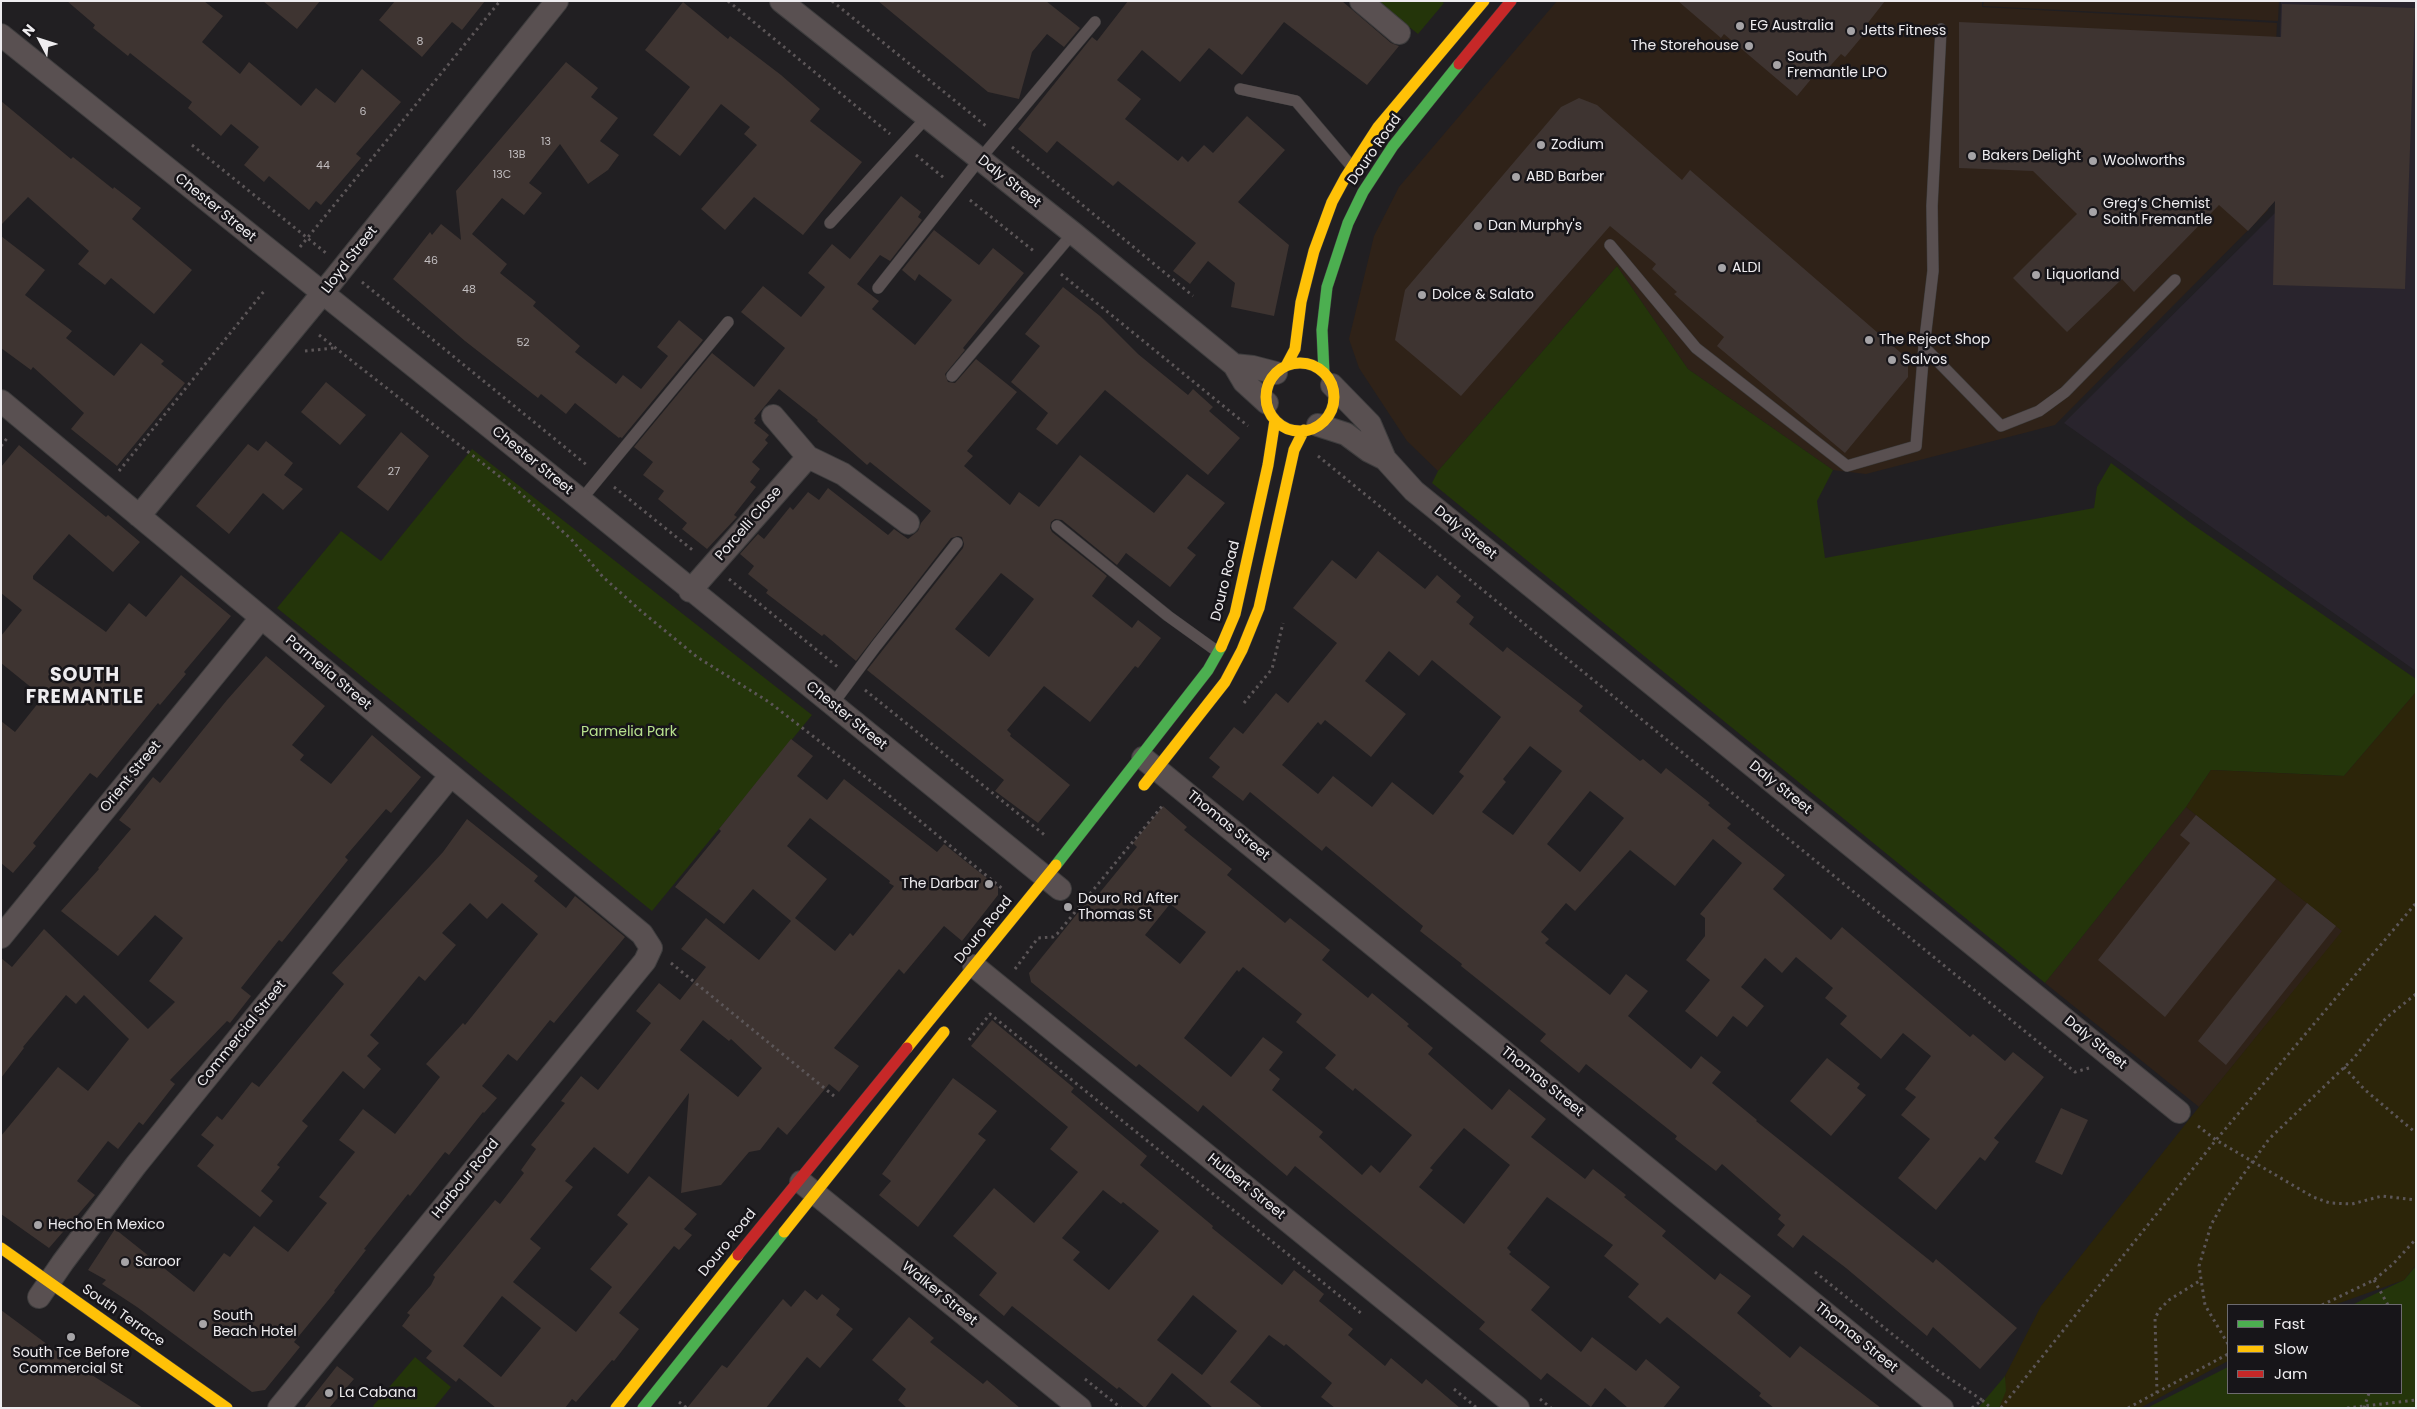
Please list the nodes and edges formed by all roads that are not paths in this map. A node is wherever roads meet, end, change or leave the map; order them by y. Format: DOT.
graph roads {
  1 [pos="557,1"];
  2 [pos="781,1"];
  3 [pos="1361,1"];
  4 [pos="1484,1"];
  5 [pos="1511,1"];
  6 [pos="1095,22"];
  7 [pos="1941,30"];
  8 [pos="1399,33"];
  9 [pos="1,35"];
  10 [pos="1240,89"];
  11 [pos="927,117"];
  12 [pos="980,159"];
  13 [pos="1352,167"];
  14 [pos="830,222"];
  15 [pos="1073,233"];
  16 [pos="1610,245"];
  17 [pos="2175,280"];
  18 [pos="878,288"];
  19 [pos="322,294"];
  20 [pos="728,322"];
  21 [pos="1924,347"];
  22 [pos="1234,365"];
  23 [pos="1281,369"];
  24 [pos="952,376"];
  25 [pos="1328,379"];
  26 [pos="2,402"];
  27 [pos="1271,411"];
  28 [pos="774,416"];
  29 [pos="1311,428"];
  30 [pos="808,457"];
  31 [pos="1385,459"];
  32 [pos="581,500"];
  33 [pos="139,516"];
  34 [pos="908,523"];
  35 [pos="1057,526"];
  36 [pos="958,544"];
  37 [pos="690,591"];
  38 [pos="261,618"];
  39 [pos="1218,652"];
  40 [pos="832,705"];
  41 [pos="1150,763"];
  42 [pos="451,774"];
  43 [pos="1139,792"];
  44 [pos="1057,886"];
  45 [pos="1,937"];
  46 [pos="651,948"];
  47 [pos="986,975"];
  48 [pos="955,1020"];
  49 [pos="2179,1112"];
  50 [pos="807,1186"];
  51 [pos="1,1248"];
  52 [pos="42,1293"];
  53 [pos="644,1401"];
  54 [pos="227,1408"];
  55 [pos="278,1408"];
  56 [pos="616,1408"];
  57 [pos="1080,1408"];
  58 [pos="1518,1408"];
  59 [pos="1942,1408"];
  1 -- 19 [label="street, Lloyd Street"];
  2 -- 11 [label="street, Daly Street"];
  3 -- 8 [label="street"];
  4 -- 13 [label="street, Douro Road"];
  5 -- 25 [label="street, Douro Road"];
  6 -- 12 [label="lane"];
  7 -- 21 [label="lane"];
  9 -- 19 [label="street, Chester Street"];
  10 -- 13 [label="lane"];
  11 -- 12 [label="street, Daly Street"];
  11 -- 14 [label="lane"];
  12 -- 15 [label="street, Daly Street"];
  12 -- 18 [label="lane"];
  13 -- 23 [label="street, Douro Road"];
  15 -- 22 [label="street, Daly Street"];
  15 -- 24 [label="lane"];
  16 -- 21 [label="lane"];
  17 -- 21 [label="lane"];
  19 -- 32 [label="street, Chester Street"];
  19 -- 33 [label="street, Lloyd Street"];
  20 -- 32 [label="lane"];
  22 -- 23 [label="street"];
  22 -- 27 [label="street, Daly Street"];
  23 -- 25 [label="street"];
  23 -- 27 [label="street"];
  25 -- 29 [label="street"];
  25 -- 31 [label="street, Daly Street"];
  26 -- 33 [label="street, Parmelia Street"];
  27 -- 29 [label="street"];
  27 -- 39 [label="street, Douro Road"];
  28 -- 30 [label="street"];
  29 -- 31 [label="street, Daly Street"];
  29 -- 41 [label="street, Douro Road"];
  30 -- 34 [label="street"];
  30 -- 37 [label="street, Porcelli Close"];
  31 -- 49 [label="street, Daly Street"];
  32 -- 37 [label="street, Chester Street"];
  33 -- 38 [label="street, Parmelia Street"];
  35 -- 39 [label="lane"];
  36 -- 40 [label="lane"];
  37 -- 40 [label="street, Chester Street"];
  38 -- 42 [label="street, Parmelia Street"];
  38 -- 45 [label="street, Orient Street"];
  39 -- 41 [label="street, Douro Road"];
  40 -- 44 [label="street, Chester Street"];
  41 -- 43 [label="street, Douro Road"];
  41 -- 44 [label="street, Douro Road"];
  41 -- 59 [label="street, Thomas Street"];
  42 -- 46 [label="street, Parmelia Street"];
  42 -- 52 [label="street, Commercial Street"];
  44 -- 47 [label="street, Douro Road"];
  46 -- 55 [label="street, Harbour Road"];
  47 -- 50 [label="street, Douro Road"];
  47 -- 58 [label="street, Hulbert Street"];
  48 -- 50 [label="street, Douro Road"];
  50 -- 53 [label="street, Douro Road"];
  50 -- 53 [label="street, Douro Road"];
  50 -- 57 [label="street, Walker Street"];
  51 -- 52 [label="street, South Terrace"];
  52 -- 54 [label="street, South Terrace"];
  53 -- 56 [label="street, Douro Road"];
}
